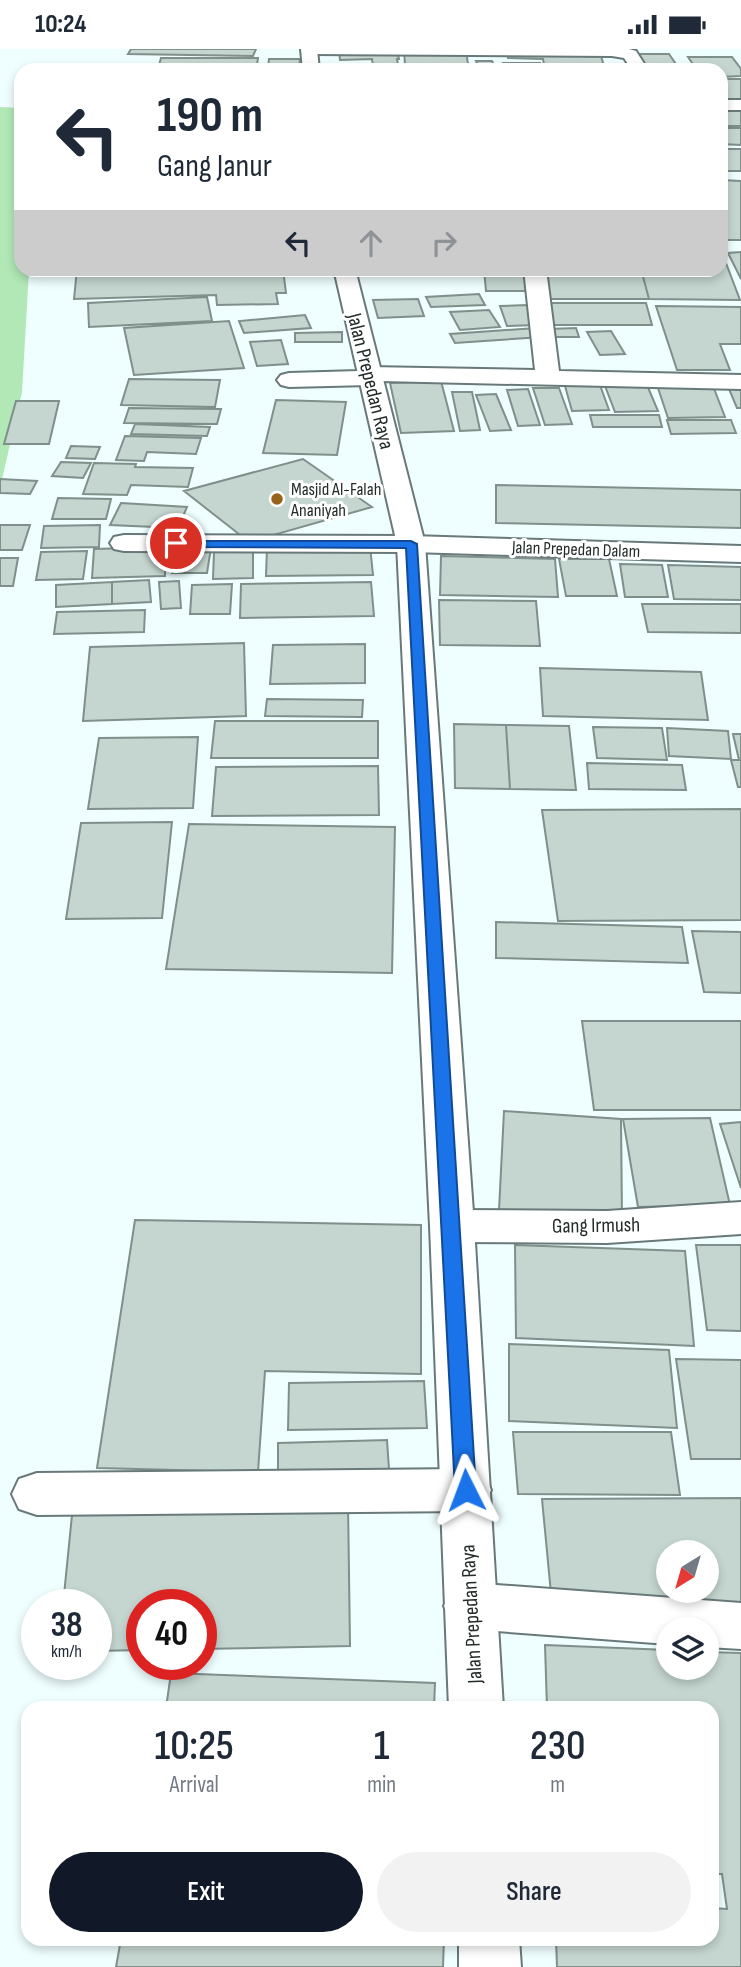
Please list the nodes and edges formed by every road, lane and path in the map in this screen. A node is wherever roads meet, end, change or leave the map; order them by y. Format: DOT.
graph roads {
  1 [pos="309,49"];
  2 [pos="558,49"];
  3 [pos="636,63"];
  4 [pos="346,277"];
  5 [pos="536,277"];
  6 [pos="370,376"];
  7 [pos="548,379"];
  8 [pos="289,380"];
  9 [pos="741,382"];
  10 [pos="124,543"];
  11 [pos="411,544"];
  12 [pos="741,554"];
  13 [pos="741,1218"];
  14 [pos="452,1226"];
  15 [pos="466,1490"];
  16 [pos="37,1494"];
  17 [pos="470,1606"];
  18 [pos="741,1626"];
  19 [pos="476,1701"];
  20 [pos="488,1946"];
  21 [pos="490,1967"];
  1 -- 2 [label="street"];
  2 -- 3 [label="street"];
  4 -- 6 [label="street, Jalan Prepedan Raya"];
  5 -- 7 [label="street"];
  6 -- 7 [label="street"];
  6 -- 8 [label="street"];
  6 -- 11 [label="street, Jalan Prepedan Raya"];
  7 -- 9 [label="street"];
  10 -- 11 [label="street, Jalan Prepedan Dalam"];
  11 -- 12 [label="street, Jalan Prepedan Dalam"];
  11 -- 14 [label="street, Jalan Prepedan Raya"];
  13 -- 14 [label="street, Gang Irmush"];
  14 -- 15 [label="street, Jalan Prepedan Raya"];
  15 -- 16 [label="street"];
  15 -- 17 [label="street, Jalan Prepedan Raya"];
  17 -- 18 [label="street"];
  17 -- 19 [label="street, Jalan Prepedan Raya"];
  20 -- 21 [label="street"];
}
